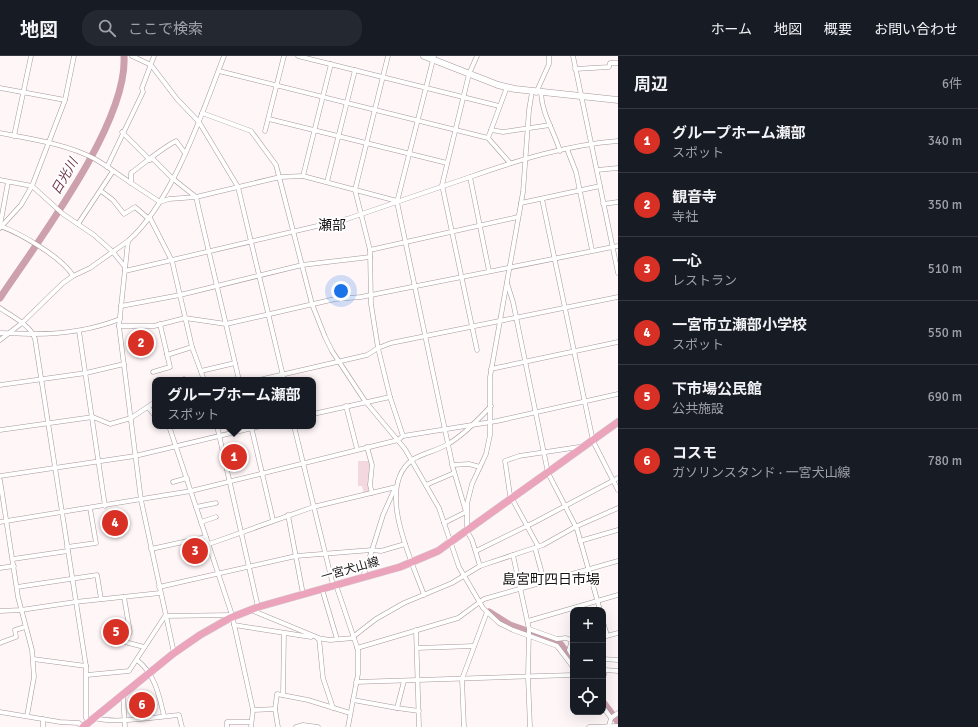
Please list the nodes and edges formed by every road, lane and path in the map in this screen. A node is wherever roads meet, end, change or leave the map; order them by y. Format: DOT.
graph roads {
  1 [pos="30,56"];
  2 [pos="74,56"];
  3 [pos="154,56"];
  4 [pos="224,56"];
  5 [pos="284,56"];
  6 [pos="298,56"];
  7 [pos="388,56"];
  8 [pos="424,56"];
  9 [pos="477,56"];
  10 [pos="549,56"];
  11 [pos="572,56"];
  12 [pos="135,57"];
  13 [pos="433,58"];
  14 [pos="331,64"];
  15 [pos="618,64"];
  16 [pos="151,65"];
  17 [pos="575,69"];
  18 [pos="355,70"];
  19 [pos="219,71"];
  20 [pos="469,74"];
  21 [pos="383,77"];
  22 [pos="278,86"];
  23 [pos="426,87"];
  24 [pos="507,87"];
  25 [pos="0,88"];
  26 [pos="24,92"];
  27 [pos="536,93"];
  28 [pos="580,96"];
  29 [pos="323,97"];
  30 [pos="464,98"];
  31 [pos="65,100"];
  32 [pos="618,100"];
  33 [pos="347,103"];
  34 [pos="499,106"];
  35 [pos="375,111"];
  36 [pos="202,113"];
  37 [pos="269,119"];
  38 [pos="199,122"];
  39 [pos="418,122"];
  40 [pos="550,124"];
  41 [pos="528,128"];
  42 [pos="315,130"];
  43 [pos="456,130"];
  44 [pos="491,130"];
  45 [pos="265,131"];
  46 [pos="122,132"];
  47 [pos="0,133"];
  48 [pos="14,136"];
  49 [pos="338,136"];
  50 [pos="488,138"];
  51 [pos="618,141"];
  52 [pos="50,143"];
  53 [pos="367,143"];
  54 [pos="591,143"];
  55 [pos="567,149"];
  56 [pos="560,151"];
  57 [pos="185,153"];
  58 [pos="410,154"];
  59 [pos="527,157"];
  60 [pos="151,159"];
  61 [pos="447,163"];
  62 [pos="510,163"];
  63 [pos="107,167"];
  64 [pos="618,168"];
  65 [pos="597,170"];
  66 [pos="113,171"];
  67 [pos="303,176"];
  68 [pos="280,177"];
  69 [pos="470,177"];
  70 [pos="172,178"];
  71 [pos="0,180"];
  72 [pos="8,182"];
  73 [pos="327,182"];
  74 [pos="132,183"];
  75 [pos="442,185"];
  76 [pos="32,186"];
  77 [pos="600,186"];
  78 [pos="238,188"];
  79 [pos="101,190"];
  80 [pos="355,190"];
  81 [pos="579,191"];
  82 [pos="196,197"];
  83 [pos="542,199"];
  84 [pos="160,202"];
  85 [pos="397,202"];
  86 [pos="618,202"];
  87 [pos="521,203"];
  88 [pos="603,204"];
  89 [pos="361,214"];
  90 [pos="518,217"];
  91 [pos="150,218"];
  92 [pos="78,224"];
  93 [pos="479,226"];
  94 [pos="1,227"];
  95 [pos="294,232"];
  96 [pos="452,232"];
  97 [pos="128,241"];
  98 [pos="251,242"];
  99 [pos="406,242"];
  100 [pos="612,246"];
  101 [pos="618,246"];
  102 [pos="370,250"];
  103 [pos="592,250"];
  104 [pos="113,252"];
  105 [pos="209,252"];
  106 [pos="370,257"];
  107 [pos="555,257"];
  108 [pos="172,261"];
  109 [pos="302,265"];
  110 [pos="510,267"];
  111 [pos="125,269"];
  112 [pos="489,271"];
  113 [pos="618,271"];
  114 [pos="73,276"];
  115 [pos="259,276"];
  116 [pos="461,277"];
  117 [pos="507,283"];
  118 [pos="217,286"];
  119 [pos="415,286"];
  120 [pos="180,295"];
  121 [pos="370,295"];
  122 [pos="618,297"];
  123 [pos="312,304"];
  124 [pos="121,306"];
  125 [pos="0,308"];
  126 [pos="565,308"];
  127 [pos="268,315"];
  128 [pos="185,318"];
  129 [pos="516,318"];
  130 [pos="120,319"];
  131 [pos="500,321"];
  132 [pos="22,324"];
  133 [pos="160,324"];
  134 [pos="226,324"];
  135 [pos="119,326"];
  136 [pos="472,328"];
  137 [pos="79,331"];
  138 [pos="0,333"];
  139 [pos="10,333"];
  140 [pos="34,334"];
  141 [pos="426,337"];
  142 [pos="0,340"];
  143 [pos="618,342"];
  144 [pos="192,348"];
  145 [pos="378,348"];
  146 [pos="477,350"];
  147 [pos="574,352"];
  148 [pos="167,355"];
  149 [pos="338,361"];
  150 [pos="525,362"];
  151 [pos="235,363"];
  152 [pos="124,364"];
  153 [pos="491,369"];
  154 [pos="201,371"];
  155 [pos="86,372"];
  156 [pos="153,372"];
  157 [pos="282,374"];
  158 [pos="203,377"];
  159 [pos="238,377"];
  160 [pos="270,377"];
  161 [pos="283,377"];
  162 [pos="41,379"];
  163 [pos="0,385"];
  164 [pos="618,394"];
  165 [pos="390,397"];
  166 [pos="585,401"];
  167 [pos="365,402"];
  168 [pos="152,404"];
  169 [pos="492,405"];
  170 [pos="346,406"];
  171 [pos="148,407"];
  172 [pos="152,412"];
  173 [pos="535,412"];
  174 [pos="316,413"];
  175 [pos="93,417"];
  176 [pos="131,418"];
  177 [pos="491,422"];
  178 [pos="618,422"];
  179 [pos="48,423"];
  180 [pos="472,425"];
  181 [pos="170,429"];
  182 [pos="217,429"];
  183 [pos="244,429"];
  184 [pos="251,429"];
  185 [pos="295,429"];
  186 [pos="0,430"];
  187 [pos="445,430"];
  188 [pos="218,436"];
  189 [pos="403,436"];
  190 [pos="398,440"];
  191 [pos="593,440"];
  192 [pos="448,444"];
  193 [pos="176,446"];
  194 [pos="367,447"];
  195 [pos="584,447"];
  196 [pos="357,449"];
  197 [pos="544,453"];
  198 [pos="135,456"];
  199 [pos="412,460"];
  200 [pos="99,461"];
  201 [pos="303,463"];
  202 [pos="452,465"];
  203 [pos="480,467"];
  204 [pos="55,468"];
  205 [pos="261,472"];
  206 [pos="454,473"];
  207 [pos="548,473"];
  208 [pos="0,476"];
  209 [pos="187,478"];
  210 [pos="618,478"];
  211 [pos="0,480"];
  212 [pos="228,480"];
  213 [pos="613,480"];
  214 [pos="173,482"];
  215 [pos="426,485"];
  216 [pos="396,488"];
  217 [pos="618,490"];
  218 [pos="191,491"];
  219 [pos="372,493"];
  220 [pos="512,499"];
  221 [pos="141,500"];
  222 [pos="216,503"];
  223 [pos="564,505"];
  224 [pos="105,506"];
  225 [pos="196,507"];
  226 [pos="313,507"];
  227 [pos="90,508"];
  228 [pos="618,508"];
  229 [pos="62,512"];
  230 [pos="466,512"];
  231 [pos="288,515"];
  232 [pos="216,517"];
  233 [pos="273,520"];
  234 [pos="7,521"];
  235 [pos="0,522"];
  236 [pos="201,522"];
  237 [pos="444,523"];
  238 [pos="526,525"];
  239 [pos="575,527"];
  240 [pos="618,530"];
  241 [pos="467,531"];
  242 [pos="241,533"];
  243 [pos="206,537"];
  244 [pos="580,541"];
  245 [pos="209,544"];
  246 [pos="406,544"];
  247 [pos="450,544"];
  248 [pos="536,547"];
  249 [pos="68,549"];
  250 [pos="151,549"];
  251 [pos="372,550"];
  252 [pos="476,551"];
  253 [pos="324,553"];
  254 [pos="513,555"];
  255 [pos="296,556"];
  256 [pos="13,559"];
  257 [pos="618,561"];
  258 [pos="413,563"];
  259 [pos="14,566"];
  260 [pos="248,566"];
  261 [pos="480,566"];
  262 [pos="0,568"];
  263 [pos="588,570"];
  264 [pos="219,573"];
  265 [pos="463,575"];
  266 [pos="363,577"];
  267 [pos="72,579"];
  268 [pos="544,581"];
  269 [pos="334,585"];
  270 [pos="159,587"];
  271 [pos="16,588"];
  272 [pos="521,588"];
  273 [pos="322,589"];
  274 [pos="160,593"];
  275 [pos="303,594"];
  276 [pos="424,595"];
  277 [pos="618,595"];
  278 [pos="124,597"];
  279 [pos="101,599"];
  280 [pos="597,600"];
  281 [pos="480,601"];
  282 [pos="76,602"];
  283 [pos="258,607"];
  284 [pos="599,607"];
  285 [pos="20,610"];
  286 [pos="250,610"];
  287 [pos="0,611"];
  288 [pos="487,612"];
  289 [pos="165,616"];
  290 [pos="232,616"];
  291 [pos="528,621"];
  292 [pos="234,625"];
  293 [pos="128,626"];
  294 [pos="25,627"];
  295 [pos="108,627"];
  296 [pos="416,630"];
  297 [pos="529,630"];
  298 [pos="618,632"];
  299 [pos="284,633"];
  300 [pos="529,636"];
  301 [pos="606,636"];
  302 [pos="354,637"];
  303 [pos="319,638"];
  304 [pos="337,639"];
  305 [pos="570,639"];
  306 [pos="0,643"];
  307 [pos="474,646"];
  308 [pos="144,647"];
  309 [pos="357,648"];
  310 [pos="417,648"];
  311 [pos="174,653"];
  312 [pos="33,659"];
  313 [pos="606,659"];
  314 [pos="137,660"];
  315 [pos="618,660"];
  316 [pos="570,663"];
  317 [pos="86,666"];
  318 [pos="606,670"];
  319 [pos="618,671"];
  320 [pos="149,672"];
  321 [pos="87,675"];
  322 [pos="570,675"];
  323 [pos="528,677"];
  324 [pos="418,679"];
  325 [pos="462,679"];
  326 [pos="404,681"];
  327 [pos="356,682"];
  328 [pos="123,694"];
  329 [pos="283,696"];
  330 [pos="353,700"];
  331 [pos="333,708"];
  332 [pos="397,708"];
  333 [pos="275,709"];
  334 [pos="253,710"];
  335 [pos="419,711"];
  336 [pos="606,711"];
  337 [pos="0,712"];
  338 [pos="350,713"];
  339 [pos="617,714"];
  340 [pos="27,716"];
  341 [pos="164,716"];
  342 [pos="611,718"];
  343 [pos="124,719"];
  344 [pos="43,720"];
  345 [pos="87,723"];
  346 [pos="251,725"];
  347 [pos="609,726"];
  348 [pos="617,726"];
  349 [pos="43,727"];
  350 [pos="125,727"];
  351 [pos="182,727"];
  352 [pos="227,727"];
  353 [pos="278,727"];
  354 [pos="296,727"];
  355 [pos="318,727"];
  356 [pos="348,727"];
  357 [pos="419,727"];
  358 [pos="464,727"];
  359 [pos="530,727"];
  360 [pos="589,727"];
  361 [pos="598,727"];
  1 -- 26 [label="street"];
  2 -- 31 [label="street"];
  3 -- 16 [label="street"];
  4 -- 19 [label="street"];
  5 -- 22 [label="street"];
  6 -- 14 [label="street"];
  7 -- 21 [label="street"];
  8 -- 13 [label="main road"];
  9 -- 20 [label="street"];
  10 -- 27 [label="street"];
  11 -- 17 [label="street"];
  12 -- 16 [label="street"];
  13 -- 20 [label="main road"];
  13 -- 23 [label="street"];
  14 -- 18 [label="street"];
  14 -- 29 [label="street"];
  15 -- 17 [label="street"];
  16 -- 38 [label="street"];
  16 -- 46 [label="street"];
  17 -- 28 [label="street"];
  18 -- 21 [label="street"];
  18 -- 33 [label="street"];
  19 -- 22 [label="street"];
  19 -- 36 [label="street"];
  20 -- 24 [label="main road"];
  20 -- 30 [label="street"];
  21 -- 23 [label="street"];
  21 -- 35 [label="street"];
  22 -- 29 [label="street"];
  22 -- 37 [label="street"];
  23 -- 30 [label="street"];
  23 -- 39 [label="street"];
  24 -- 27 [label="main road"];
  24 -- 34 [label="street"];
  25 -- 26 [label="street"];
  26 -- 31 [label="street"];
  26 -- 48 [label="street"];
  27 -- 28 [label="main road"];
  27 -- 40 [label="street"];
  27 -- 41 [label="street"];
  28 -- 32 [label="main road"];
  28 -- 54 [label="street"];
  29 -- 33 [label="street"];
  29 -- 42 [label="street"];
  30 -- 34 [label="street"];
  30 -- 43 [label="street"];
  31 -- 52 [label="street"];
  33 -- 35 [label="street"];
  33 -- 49 [label="street"];
  34 -- 44 [label="street"];
  35 -- 39 [label="street"];
  35 -- 53 [label="street"];
  36 -- 38 [label="street"];
  36 -- 68 [label="street"];
  37 -- 42 [label="street"];
  37 -- 45 [label="street"];
  38 -- 57 [label="street"];
  38 -- 78 [label="street"];
  39 -- 43 [label="street"];
  39 -- 58 [label="street"];
  40 -- 41 [label="street"];
  40 -- 56 [label="street"];
  41 -- 44 [label="street"];
  41 -- 59 [label="street"];
  42 -- 49 [label="street"];
  42 -- 67 [label="street"];
  43 -- 50 [label="street"];
  43 -- 61 [label="street"];
  44 -- 50 [label="street"];
  46 -- 60 [label="street"];
  46 -- 63 [label="street"];
  47 -- 48 [label="street"];
  48 -- 52 [label="street"];
  49 -- 53 [label="street"];
  49 -- 73 [label="street"];
  50 -- 62 [label="street"];
  51 -- 54 [label="street"];
  52 -- 63 [label="street"];
  52 -- 76 [label="street"];
  53 -- 58 [label="street"];
  53 -- 80 [label="street"];
  54 -- 55 [label="street"];
  54 -- 65 [label="street"];
  55 -- 56 [label="street"];
  55 -- 81 [label="street"];
  56 -- 59 [label="street"];
  57 -- 60 [label="street"];
  57 -- 70 [label="street"];
  58 -- 61 [label="street"];
  58 -- 85 [label="street"];
  59 -- 62 [label="street"];
  59 -- 87 [label="street"];
  60 -- 70 [label="street"];
  60 -- 74 [label="street"];
  61 -- 75 [label="street"];
  62 -- 69 [label="street"];
  63 -- 66 [label="street"];
  64 -- 65 [label="street"];
  65 -- 77 [label="street"];
  66 -- 74 [label="street"];
  66 -- 79 [label="street"];
  67 -- 68 [label="street"];
  67 -- 73 [label="street"];
  68 -- 78 [label="street"];
  68 -- 95 [label="street"];
  69 -- 75 [label="street"];
  69 -- 93 [label="street"];
  70 -- 82 [label="street"];
  70 -- 84 [label="street"];
  71 -- 72 [label="street"];
  72 -- 76 [label="street"];
  72 -- 94 [label="street"];
  73 -- 80 [label="street"];
  74 -- 84 [label="street"];
  75 -- 85 [label="street"];
  75 -- 96 [label="street"];
  76 -- 92 [label="street"];
  76 -- 94 [label="street"];
  77 -- 81 [label="street"];
  77 -- 88 [label="street"];
  78 -- 82 [label="street"];
  78 -- 98 [label="street"];
  79 -- 91 [label="street"];
  79 -- 92 [label="street"];
  80 -- 85 [label="street"];
  80 -- 89 [label="street"];
  81 -- 83 [label="street"];
  81 -- 103 [label="street"];
  82 -- 84 [label="street"];
  82 -- 105 [label="street"];
  83 -- 87 [label="street"];
  83 -- 107 [label="street"];
  84 -- 91 [label="street"];
  85 -- 89 [label="street"];
  85 -- 99 [label="street"];
  86 -- 88 [label="street"];
  87 -- 90 [label="street"];
  88 -- 100 [label="street"];
  89 -- 95 [label="street"];
  89 -- 102 [label="street"];
  90 -- 93 [label="street"];
  90 -- 110 [label="street"];
  91 -- 97 [label="street"];
  91 -- 108 [label="street"];
  92 -- 104 [label="street"];
  93 -- 96 [label="street"];
  93 -- 112 [label="street"];
  94 -- 114 [label="street"];
  95 -- 98 [label="street"];
  95 -- 109 [label="street"];
  96 -- 99 [label="street"];
  96 -- 116 [label="street"];
  97 -- 104 [label="street"];
  97 -- 111 [label="street"];
  98 -- 105 [label="street"];
  98 -- 115 [label="street"];
  99 -- 102 [label="street"];
  99 -- 119 [label="street"];
  100 -- 101 [label="street"];
  100 -- 103 [label="street"];
  100 -- 113 [label="street"];
  102 -- 106 [label="street"];
  103 -- 107 [label="street"];
  104 -- 111 [label="street"];
  104 -- 114 [label="street"];
  105 -- 108 [label="street"];
  105 -- 118 [label="street"];
  106 -- 109 [label="street"];
  106 -- 121 [label="street"];
  107 -- 110 [label="street"];
  107 -- 126 [label="street"];
  108 -- 111 [label="street"];
  108 -- 120 [label="street"];
  109 -- 115 [label="street"];
  109 -- 123 [label="street"];
  110 -- 112 [label="street"];
  110 -- 117 [label="street"];
  111 -- 124 [label="street"];
  112 -- 116 [label="street"];
  114 -- 132 [label="street"];
  115 -- 118 [label="street"];
  115 -- 127 [label="street"];
  116 -- 119 [label="street"];
  116 -- 136 [label="street"];
  117 -- 129 [label="street"];
  117 -- 131 [label="street"];
  118 -- 120 [label="street"];
  118 -- 134 [label="street"];
  119 -- 121 [label="street"];
  119 -- 141 [label="street"];
  120 -- 124 [label="street"];
  120 -- 128 [label="street"];
  121 -- 123 [label="street"];
  121 -- 145 [label="street"];
  122 -- 126 [label="street"];
  123 -- 127 [label="street"];
  123 -- 149 [label="street"];
  124 -- 130 [label="street"];
  125 -- 132 [label="street"];
  126 -- 129 [label="street"];
  126 -- 147 [label="street"];
  127 -- 134 [label="street"];
  127 -- 157 [label="street"];
  128 -- 133 [label="street"];
  128 -- 134 [label="street"];
  128 -- 144 [label="street"];
  129 -- 131 [label="street"];
  129 -- 150 [label="street"];
  130 -- 135 [label="street"];
  130 -- 137 [label="street"];
  131 -- 136 [label="street"];
  131 -- 153 [label="street"];
  132 -- 139 [label="street"];
  132 -- 140 [label="street"];
  133 -- 135 [label="street"];
  133 -- 148 [label="street"];
  134 -- 151 [label="street"];
  135 -- 152 [label="street"];
  136 -- 141 [label="street"];
  136 -- 146 [label="street"];
  137 -- 140 [label="street"];
  137 -- 155 [label="street"];
  138 -- 139 [label="street"];
  139 -- 140 [label="street"];
  139 -- 142 [label="street"];
  140 -- 162 [label="street"];
  141 -- 145 [label="street"];
  141 -- 187 [label="street"];
  143 -- 147 [label="street"];
  144 -- 148 [label="street"];
  144 -- 154 [label="street"];
  145 -- 149 [label="street"];
  145 -- 165 [label="street"];
  147 -- 150 [label="street"];
  147 -- 166 [label="street"];
  148 -- 156 [label="street"];
  149 -- 157 [label="street"];
  149 -- 167 [label="street"];
  150 -- 153 [label="street"];
  150 -- 173 [label="street"];
  151 -- 154 [label="street"];
  151 -- 159 [label="street"];
  152 -- 155 [label="street"];
  152 -- 176 [label="street"];
  153 -- 169 [label="street"];
  154 -- 158 [label="street"];
  155 -- 162 [label="street"];
  155 -- 175 [label="street"];
  157 -- 160 [label="street"];
  157 -- 161 [label="street"];
  162 -- 163 [label="street"];
  162 -- 179 [label="street"];
  164 -- 166 [label="street"];
  165 -- 167 [label="street"];
  165 -- 189 [label="street"];
  166 -- 173 [label="street"];
  166 -- 191 [label="street"];
  167 -- 170 [label="street"];
  167 -- 190 [label="street"];
  168 -- 171 [label="street"];
  169 -- 177 [label="street"];
  169 -- 180 [label="street"];
  170 -- 174 [label="street"];
  170 -- 196 [label="street"];
  171 -- 172 [label="street"];
  171 -- 176 [label="street"];
  173 -- 177 [label="street"];
  173 -- 197 [label="street"];
  175 -- 176 [label="street"];
  175 -- 179 [label="street"];
  175 -- 200 [label="street"];
  176 -- 198 [label="street"];
  177 -- 180 [label="street"];
  177 -- 203 [label="street"];
  178 -- 191 [label="main road, 一宮犬山線"];
  179 -- 186 [label="street"];
  179 -- 204 [label="street"];
  180 -- 187 [label="street"];
  180 -- 192 [label="street"];
  181 -- 193 [label="street"];
  182 -- 188 [label="street"];
  183 -- 188 [label="street"];
  184 -- 205 [label="street"];
  185 -- 201 [label="street"];
  187 -- 189 [label="street"];
  187 -- 192 [label="street"];
  188 -- 193 [label="street"];
  188 -- 212 [label="street"];
  189 -- 190 [label="street"];
  190 -- 194 [label="street"];
  190 -- 199 [label="street"];
  191 -- 195 [label="main road, 一宮犬山線"];
  191 -- 213 [label="street"];
  192 -- 199 [label="street"];
  192 -- 202 [label="street"];
  193 -- 198 [label="street"];
  193 -- 209 [label="street"];
  194 -- 196 [label="street"];
  194 -- 219 [label="street"];
  195 -- 197 [label="street"];
  195 -- 207 [label="main road, 一宮犬山線"];
  196 -- 201 [label="street"];
  197 -- 207 [label="street"];
  197 -- 220 [label="street"];
  198 -- 200 [label="street"];
  198 -- 221 [label="street"];
  199 -- 215 [label="street"];
  199 -- 216 [label="street"];
  200 -- 204 [label="street"];
  200 -- 224 [label="street"];
  201 -- 205 [label="street"];
  201 -- 226 [label="street"];
  202 -- 203 [label="street"];
  202 -- 206 [label="street"];
  203 -- 230 [label="street"];
  204 -- 208 [label="street"];
  204 -- 229 [label="street"];
  205 -- 212 [label="street"];
  205 -- 233 [label="street"];
  206 -- 215 [label="street"];
  206 -- 230 [label="street"];
  207 -- 220 [label="main road, 一宮犬山線"];
  207 -- 223 [label="street"];
  209 -- 214 [label="street"];
  209 -- 218 [label="street"];
  210 -- 213 [label="street"];
  211 -- 234 [label="street"];
  212 -- 218 [label="street"];
  212 -- 242 [label="street"];
  213 -- 217 [label="street"];
  213 -- 223 [label="street"];
  215 -- 237 [label="street"];
  216 -- 219 [label="street"];
  216 -- 246 [label="street"];
  216 -- 251 [label="street"];
  218 -- 221 [label="street"];
  218 -- 225 [label="street"];
  219 -- 226 [label="street"];
  220 -- 238 [label="street"];
  220 -- 241 [label="main road, 一宮犬山線"];
  221 -- 224 [label="street"];
  221 -- 250 [label="street"];
  222 -- 225 [label="street"];
  223 -- 238 [label="street"];
  223 -- 239 [label="street"];
  224 -- 227 [label="street"];
  225 -- 236 [label="street"];
  226 -- 231 [label="street"];
  226 -- 253 [label="street"];
  227 -- 229 [label="street"];
  227 -- 249 [label="street"];
  228 -- 239 [label="street"];
  229 -- 234 [label="street"];
  229 -- 249 [label="street"];
  230 -- 237 [label="street"];
  230 -- 241 [label="street"];
  231 -- 233 [label="street"];
  231 -- 255 [label="street"];
  232 -- 236 [label="street"];
  233 -- 242 [label="street"];
  234 -- 235 [label="street"];
  234 -- 256 [label="street"];
  236 -- 243 [label="street"];
  237 -- 247 [label="street"];
  238 -- 248 [label="street"];
  238 -- 252 [label="street"];
  239 -- 244 [label="street"];
  239 -- 248 [label="street"];
  240 -- 244 [label="street"];
  241 -- 247 [label="main road, 一宮犬山線"];
  241 -- 252 [label="street"];
  242 -- 245 [label="street"];
  242 -- 260 [label="street"];
  243 -- 245 [label="street"];
  243 -- 250 [label="street"];
  244 -- 263 [label="street"];
  245 -- 264 [label="street"];
  246 -- 251 [label="street"];
  246 -- 258 [label="street"];
  247 -- 258 [label="main road, 一宮犬山線"];
  247 -- 265 [label="street"];
  248 -- 254 [label="street"];
  248 -- 268 [label="street"];
  249 -- 256 [label="street"];
  249 -- 267 [label="street"];
  250 -- 270 [label="street"];
  251 -- 253 [label="street"];
  251 -- 266 [label="street"];
  252 -- 261 [label="street"];
  253 -- 255 [label="street"];
  253 -- 269 [label="street"];
  254 -- 261 [label="street"];
  254 -- 272 [label="street"];
  255 -- 260 [label="street"];
  255 -- 275 [label="street"];
  256 -- 259 [label="street"];
  257 -- 263 [label="street"];
  258 -- 266 [label="main road, 一宮犬山線"];
  258 -- 276 [label="street"];
  259 -- 262 [label="street"];
  259 -- 271 [label="street"];
  260 -- 264 [label="street"];
  260 -- 283 [label="street"];
  261 -- 265 [label="street"];
  263 -- 268 [label="street"];
  263 -- 280 [label="street"];
  264 -- 270 [label="street"];
  264 -- 290 [label="street"];
  265 -- 276 [label="street"];
  265 -- 281 [label="street"];
  266 -- 269 [label="main road, 一宮犬山線"];
  267 -- 271 [label="street"];
  267 -- 279 [label="street"];
  267 -- 282 [label="street"];
  268 -- 272 [label="street"];
  269 -- 273 [label="main road, 一宮犬山線"];
  269 -- 302 [label="street"];
  270 -- 274 [label="street"];
  271 -- 285 [label="street"];
  272 -- 281 [label="street"];
  272 -- 291 [label="street"];
  273 -- 275 [label="main road, 一宮犬山線"];
  273 -- 304 [label="street"];
  274 -- 278 [label="street"];
  274 -- 289 [label="street"];
  275 -- 283 [label="main road, 一宮犬山線"];
  276 -- 302 [label="street"];
  277 -- 280 [label="street"];
  278 -- 279 [label="street"];
  278 -- 293 [label="street"];
  279 -- 282 [label="street"];
  280 -- 284 [label="street"];
  280 -- 291 [label="street"];
  281 -- 288 [label="street"];
  281 -- 296 [label="street"];
  282 -- 285 [label="street"];
  282 -- 317 [label="street"];
  283 -- 286 [label="main road, 一宮犬山線"];
  285 -- 287 [label="street"];
  285 -- 294 [label="street"];
  286 -- 290 [label="main road, 一宮犬山線"];
  286 -- 303 [label="street"];
  288 -- 300 [label="street"];
  288 -- 307 [label="street"];
  289 -- 290 [label="street"];
  289 -- 308 [label="street"];
  289 -- 311 [label="street"];
  290 -- 292 [label="street"];
  290 -- 311 [label="main road, 一宮犬山線"];
  291 -- 297 [label="street"];
  292 -- 299 [label="street"];
  292 -- 334 [label="street"];
  293 -- 295 [label="street"];
  293 -- 308 [label="street"];
  294 -- 306 [label="street"];
  294 -- 312 [label="street"];
  296 -- 309 [label="street"];
  296 -- 310 [label="street"];
  297 -- 300 [label="street"];
  297 -- 305 [label="street"];
  298 -- 301 [label="street"];
  299 -- 303 [label="street"];
  299 -- 329 [label="street"];
  300 -- 316 [label="street"];
  300 -- 323 [label="street"];
  302 -- 304 [label="street"];
  302 -- 309 [label="street"];
  303 -- 304 [label="street"];
  303 -- 331 [label="street"];
  307 -- 310 [label="street"];
  307 -- 325 [label="street"];
  308 -- 314 [label="street"];
  309 -- 327 [label="street"];
  310 -- 324 [label="street"];
  311 -- 320 [label="main road, 一宮犬山線"];
  312 -- 317 [label="street"];
  312 -- 340 [label="street"];
  313 -- 315 [label="street"];
  314 -- 320 [label="street"];
  314 -- 321 [label="street"];
  317 -- 321 [label="street"];
  318 -- 319 [label="street"];
  320 -- 328 [label="main road, 一宮犬山線"];
  320 -- 341 [label="street"];
  321 -- 345 [label="street"];
  322 -- 323 [label="street"];
  323 -- 325 [label="street"];
  323 -- 359 [label="street"];
  324 -- 325 [label="street"];
  324 -- 326 [label="street"];
  324 -- 335 [label="street"];
  325 -- 358 [label="street"];
  326 -- 327 [label="street"];
  326 -- 332 [label="street"];
  327 -- 330 [label="street"];
  328 -- 343 [label="street"];
  328 -- 345 [label="main road, 一宮犬山線"];
  329 -- 331 [label="street"];
  329 -- 333 [label="street"];
  330 -- 332 [label="street"];
  330 -- 338 [label="street"];
  331 -- 338 [label="street"];
  332 -- 335 [label="street"];
  333 -- 334 [label="street"];
  333 -- 353 [label="street"];
  334 -- 346 [label="street"];
  335 -- 357 [label="street"];
  336 -- 342 [label="street"];
  337 -- 340 [label="street"];
  338 -- 356 [label="street"];
  339 -- 342 [label="street"];
  340 -- 344 [label="street"];
  341 -- 343 [label="street"];
  341 -- 351 [label="street"];
  342 -- 347 [label="street"];
  343 -- 345 [label="street"];
  343 -- 350 [label="street"];
  344 -- 345 [label="street"];
  344 -- 349 [label="street"];
  346 -- 352 [label="street"];
  347 -- 348 [label="street"];
  347 -- 361 [label="street"];
  354 -- 355 [label="street"];
  360 -- 361 [label="street"];
}
